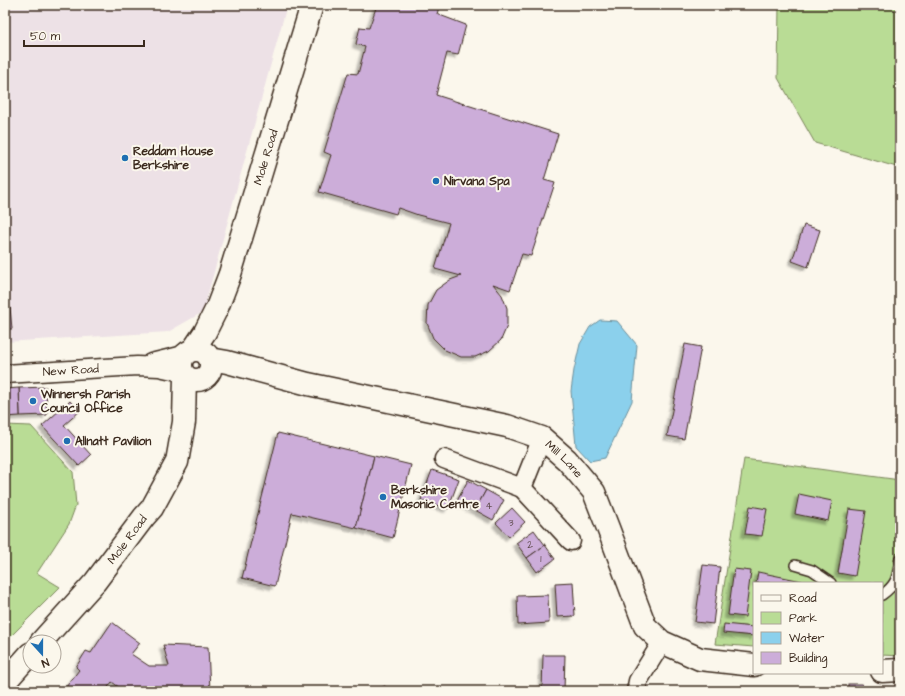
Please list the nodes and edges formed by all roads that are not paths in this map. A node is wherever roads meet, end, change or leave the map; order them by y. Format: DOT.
graph roads {
  1 [pos="312,5"];
  2 [pos="196,365"];
  3 [pos="5,374"];
  4 [pos="542,438"];
  5 [pos="444,459"];
  6 [pos="522,488"];
  7 [pos="571,542"];
  8 [pos="900,558"];
  9 [pos="795,565"];
  10 [pos="829,582"];
  11 [pos="883,594"];
  12 [pos="48,634"];
  13 [pos="662,642"];
  14 [pos="22,663"];
  15 [pos="753,665"];
  16 [pos="900,670"];
  17 [pos="883,671"];
  18 [pos="5,682"];
  19 [pos="636,691"];
  1 -- 2 [label="main road, Mole Road"];
  2 -- 3 [label="street, New Road"];
  2 -- 4 [label="main road, Mill Lane"];
  2 -- 12 [label="main road, Mole Road"];
  4 -- 6 [label="street"];
  4 -- 13 [label="main road, Mill Lane"];
  5 -- 6 [label="street"];
  6 -- 7 [label="street"];
  8 -- 11 [label="lane"];
  9 -- 10 [label="lane"];
  13 -- 15 [label="main road, Mill Lane"];
  13 -- 19 [label="street"];
  14 -- 18 [label="main road"];
  16 -- 17 [label="main road"];
}
